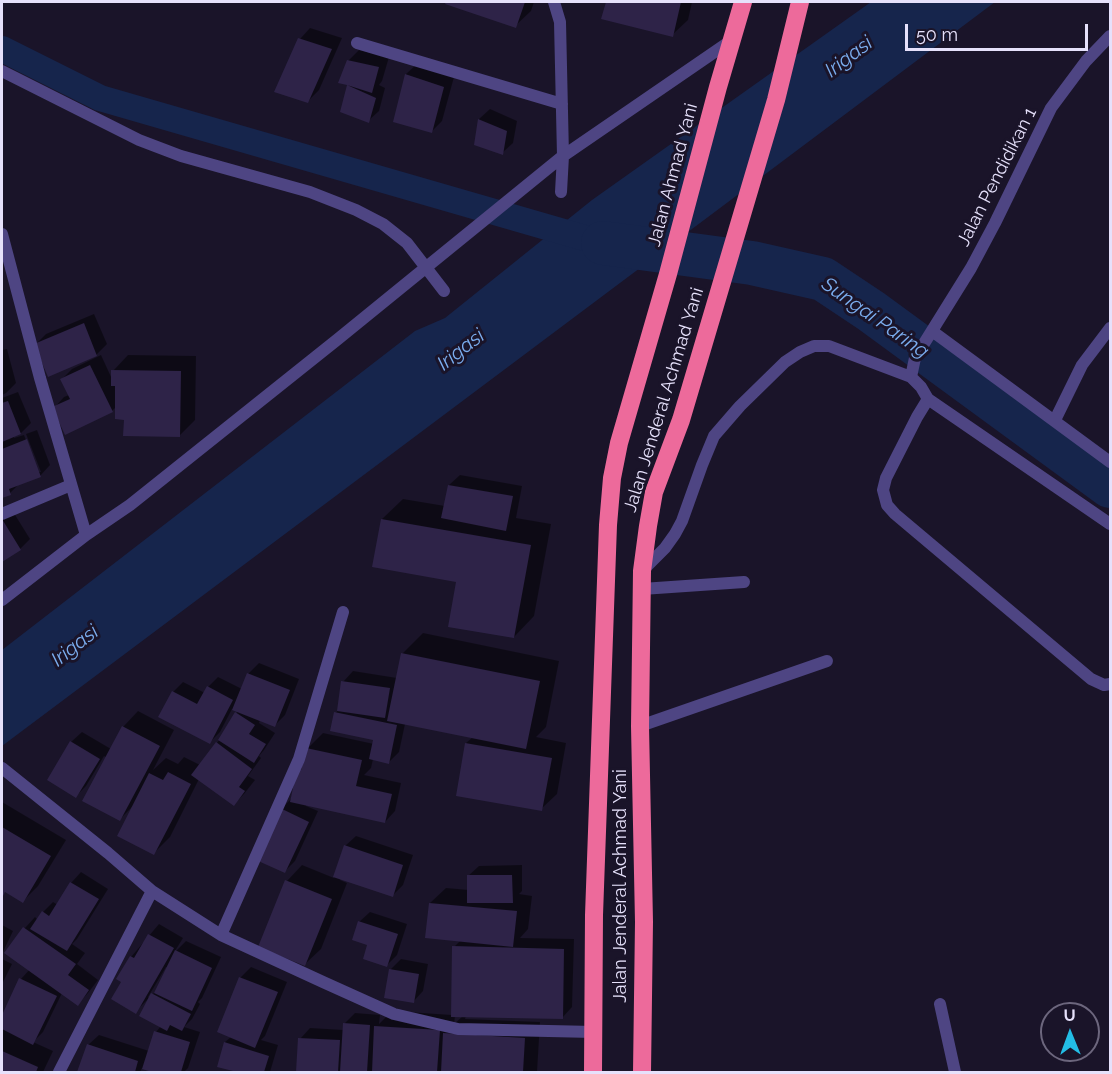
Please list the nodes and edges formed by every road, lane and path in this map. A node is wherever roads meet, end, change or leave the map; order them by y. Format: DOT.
graph roads {
  1 [pos="554,2"];
  2 [pos="743,2"];
  3 [pos="800,2"];
  4 [pos="1110,36"];
  5 [pos="732,40"];
  6 [pos="357,43"];
  7 [pos="2,71"];
  8 [pos="562,104"];
  9 [pos="563,156"];
  10 [pos="561,192"];
  11 [pos="2,234"];
  12 [pos="425,267"];
  13 [pos="668,274"];
  14 [pos="444,291"];
  15 [pos="1110,328"];
  16 [pos="929,336"];
  17 [pos="911,376"];
  18 [pos="928,399"];
  19 [pos="1055,420"];
  20 [pos="1110,462"];
  21 [pos="71,485"];
  22 [pos="2,514"];
  23 [pos="1110,524"];
  24 [pos="86,536"];
  25 [pos="642,580"];
  26 [pos="744,582"];
  27 [pos="2,600"];
  28 [pos="343,612"];
  29 [pos="827,661"];
  30 [pos="1110,684"];
  31 [pos="640,726"];
  32 [pos="2,768"];
  33 [pos="152,891"];
  34 [pos="221,934"];
  35 [pos="940,1004"];
  36 [pos="594,1032"];
  37 [pos="59,1072"];
  38 [pos="593,1072"];
  39 [pos="642,1072"];
  40 [pos="955,1072"];
  1 -- 8 [label="street"];
  2 -- 5 [label="highway, Jalan Ahmad Yani"];
  3 -- 25 [label="highway, Jalan Jenderal Achmad Yani"];
  4 -- 16 [label="street, Jalan Pendidikan 1"];
  5 -- 9 [label="street"];
  5 -- 13 [label="highway, Jalan Ahmad Yani"];
  6 -- 8 [label="street"];
  7 -- 12 [label="street"];
  8 -- 9 [label="street"];
  9 -- 10 [label="street"];
  9 -- 12 [label="street"];
  11 -- 21 [label="street"];
  12 -- 14 [label="street"];
  12 -- 24 [label="street"];
  13 -- 36 [label="highway, Jalan Jenderal Achmad Yani"];
  15 -- 19 [label="street"];
  16 -- 17 [label="street, Jalan Pendidikan 1"];
  16 -- 19 [label="street"];
  17 -- 18 [label="street"];
  17 -- 25 [label="street"];
  18 -- 23 [label="street"];
  18 -- 30 [label="street"];
  19 -- 20 [label="street"];
  21 -- 22 [label="street"];
  21 -- 24 [label="street"];
  24 -- 27 [label="street"];
  25 -- 26 [label="street"];
  25 -- 31 [label="highway, Jalan Jenderal Achmad Yani"];
  28 -- 34 [label="street"];
  29 -- 31 [label="street"];
  31 -- 39 [label="highway, Jalan Jenderal Achmad Yani"];
  32 -- 33 [label="street"];
  33 -- 34 [label="street"];
  33 -- 37 [label="street"];
  34 -- 36 [label="street"];
  35 -- 40 [label="street"];
  36 -- 38 [label="highway, Jalan Jenderal Achmad Yani"];
}
